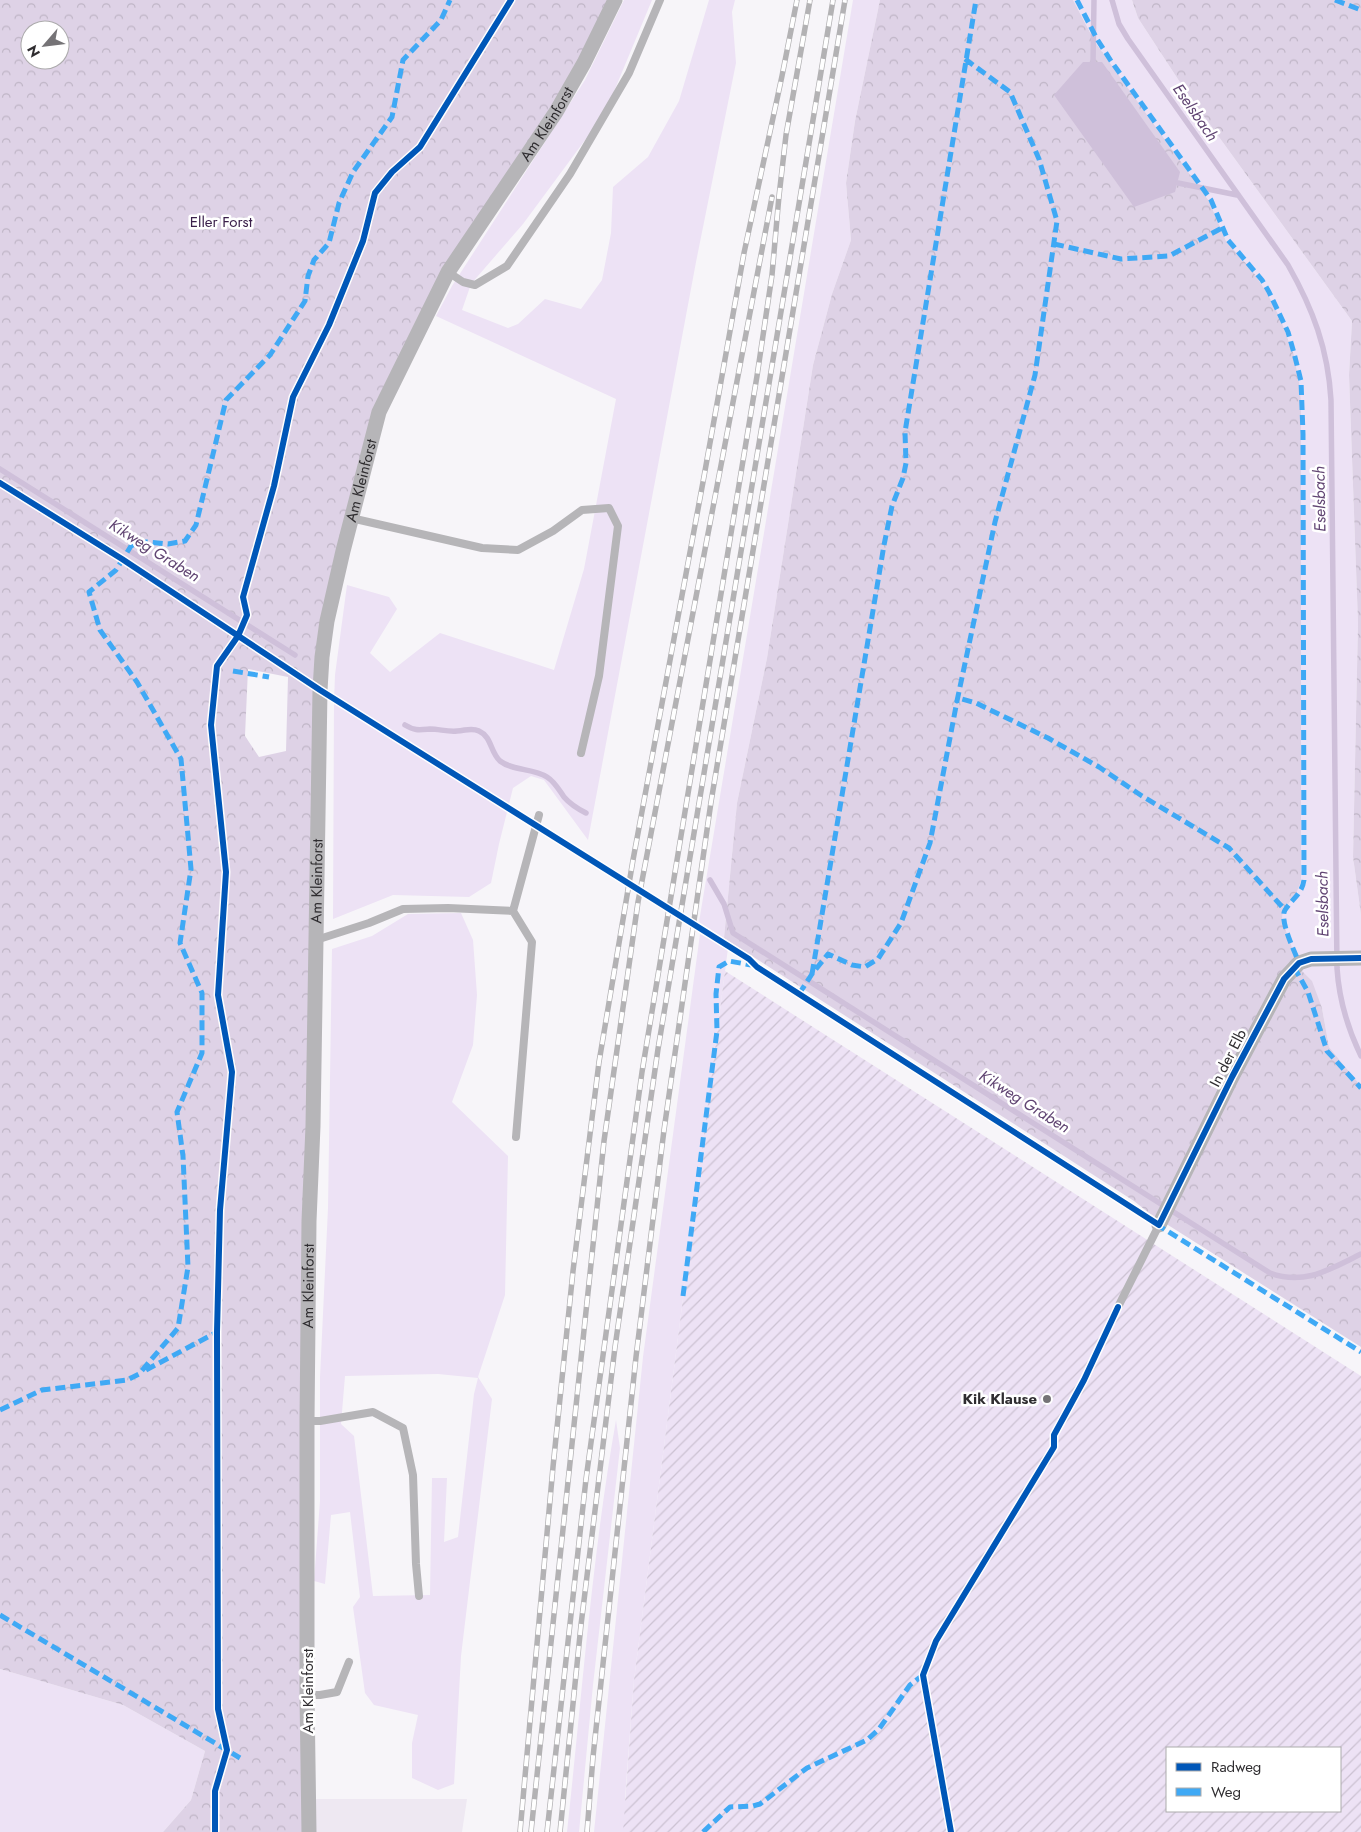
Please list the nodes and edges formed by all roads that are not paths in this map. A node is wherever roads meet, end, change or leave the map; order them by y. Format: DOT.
graph roads {
  1 [pos="615,0"];
  2 [pos="660,0"];
  3 [pos="448,272"];
  4 [pos="351,518"];
  5 [pos="581,753"];
  6 [pos="540,815"];
  7 [pos="513,911"];
  8 [pos="316,940"];
  9 [pos="1360,958"];
  10 [pos="516,1137"];
  11 [pos="1161,1221"];
  12 [pos="1118,1308"];
  13 [pos="307,1421"];
  14 [pos="419,1596"];
  15 [pos="349,1662"];
  16 [pos="307,1695"];
  17 [pos="310,1832"];
  1 -- 3 [label="street, Am Kleinforst"];
  2 -- 3 [label="lane"];
  3 -- 4 [label="street, Am Kleinforst"];
  4 -- 5 [label="lane"];
  4 -- 8 [label="street, Am Kleinforst"];
  6 -- 7 [label="lane"];
  7 -- 8 [label="lane"];
  7 -- 10 [label="lane"];
  8 -- 13 [label="street, Am Kleinforst"];
  9 -- 11 [label="street, In der Elb"];
  11 -- 12 [label="lane, In der Elb"];
  13 -- 14 [label="lane"];
  13 -- 16 [label="street, Am Kleinforst"];
  15 -- 16 [label="lane"];
  16 -- 17 [label="street, Am Kleinforst"];
}
